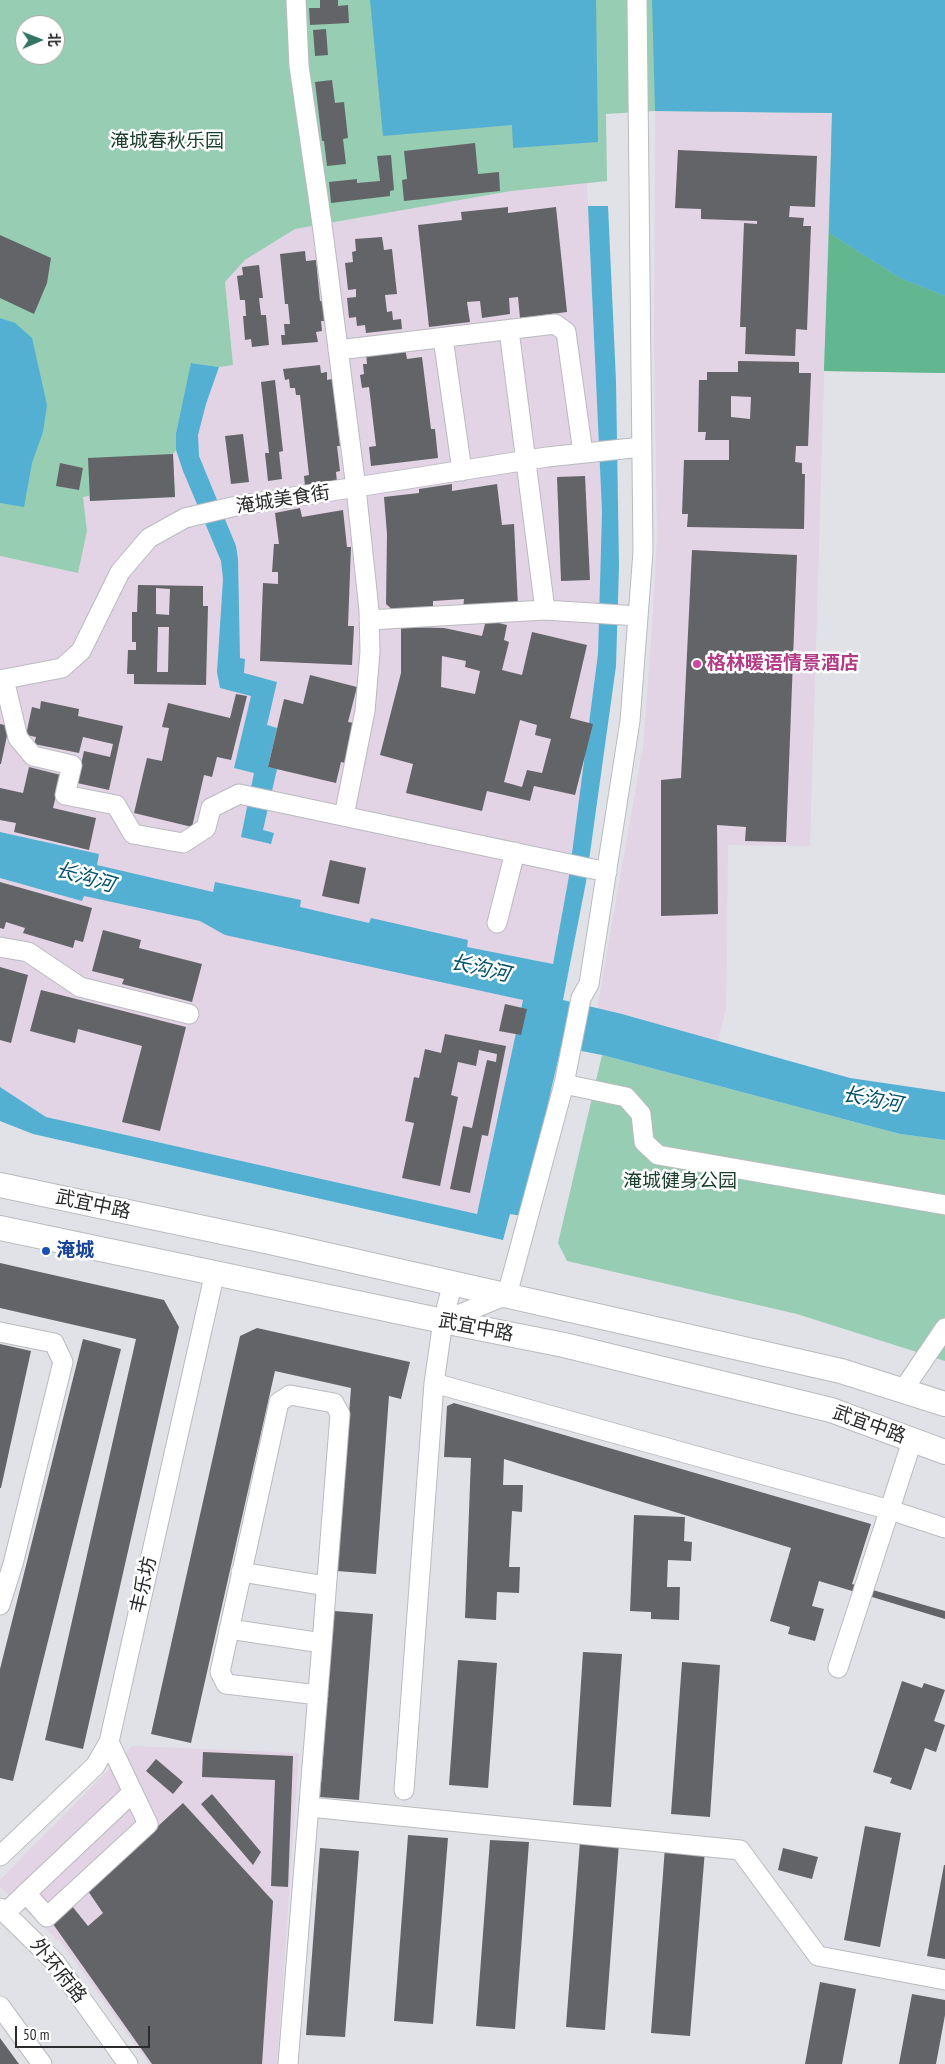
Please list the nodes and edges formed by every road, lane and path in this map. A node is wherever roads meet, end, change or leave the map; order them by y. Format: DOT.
graph roads {
  1 [pos="296,0"];
  2 [pos="637,0"];
  3 [pos="509,330"];
  4 [pos="443,338"];
  5 [pos="338,350"];
  6 [pos="642,447"];
  7 [pos="582,453"];
  8 [pos="526,460"];
  9 [pos="462,471"];
  10 [pos="356,488"];
  11 [pos="545,610"];
  12 [pos="638,616"];
  13 [pos="369,620"];
  14 [pos="2,680"];
  15 [pos="344,816"];
  16 [pos="515,852"];
  17 [pos="607,872"];
  18 [pos="497,923"];
  19 [pos="0,947"];
  20 [pos="189,1014"];
  21 [pos="564,1084"];
  22 [pos="0,1186"];
  23 [pos="945,1205"];
  24 [pos="0,1228"];
  25 [pos="215,1272"];
  26 [pos="452,1282"];
  27 [pos="506,1294"];
  28 [pos="443,1321"];
  29 [pos="945,1328"];
  30 [pos="0,1332"];
  31 [pos="434,1383"];
  32 [pos="902,1390"];
  33 [pos="945,1404"];
  34 [pos="912,1441"];
  35 [pos="945,1452"];
  36 [pos="890,1510"];
  37 [pos="945,1528"];
  38 [pos="6,1562"];
  39 [pos="241,1572"];
  40 [pos="326,1586"];
  41 [pos="0,1605"];
  42 [pos="229,1629"];
  43 [pos="322,1642"];
  44 [pos="838,1668"];
  45 [pos="318,1695"];
  46 [pos="109,1742"];
  47 [pos="404,1790"];
  48 [pos="133,1792"];
  49 [pos="309,1807"];
  50 [pos="0,1856"];
  51 [pos="26,1893"];
  52 [pos="3,1910"];
  53 [pos="945,1980"];
  54 [pos="0,2006"];
  55 [pos="42,2064"];
  56 [pos="128,2064"];
  57 [pos="288,2064"];
  1 -- 5 [label="street"];
  2 -- 6 [label="street"];
  3 -- 4 [label="street"];
  3 -- 7 [label="street"];
  3 -- 8 [label="street"];
  4 -- 5 [label="street"];
  4 -- 9 [label="street"];
  5 -- 10 [label="street"];
  6 -- 7 [label="street, 淹城美食街"];
  6 -- 12 [label="street"];
  7 -- 8 [label="street, 淹城美食街"];
  8 -- 9 [label="street, 淹城美食街"];
  8 -- 11 [label="street"];
  9 -- 10 [label="street, 淹城美食街"];
  10 -- 13 [label="street"];
  10 -- 14 [label="street, 淹城美食街"];
  11 -- 12 [label="street"];
  11 -- 13 [label="street"];
  12 -- 17 [label="street"];
  13 -- 15 [label="street"];
  14 -- 15 [label="street"];
  15 -- 16 [label="street"];
  16 -- 17 [label="street"];
  16 -- 18 [label="street"];
  17 -- 21 [label="street"];
  19 -- 20 [label="street"];
  21 -- 23 [label="street"];
  21 -- 27 [label="street"];
  22 -- 26 [label="main road, 武宜中路"];
  24 -- 25 [label="main road, 武宜中路"];
  25 -- 28 [label="main road, 武宜中路"];
  25 -- 46 [label="street, 丰乐坊"];
  26 -- 27 [label="main road, 武宜中路"];
  26 -- 28 [label="street"];
  27 -- 28 [label="street"];
  27 -- 32 [label="main road, 武宜中路"];
  28 -- 31 [label="street"];
  28 -- 34 [label="main road, 武宜中路"];
  29 -- 32 [label="street"];
  30 -- 38 [label="street"];
  31 -- 36 [label="street"];
  31 -- 47 [label="street"];
  32 -- 33 [label="main road, 武宜中路"];
  34 -- 35 [label="main road, 武宜中路"];
  34 -- 36 [label="street"];
  36 -- 37 [label="street"];
  36 -- 44 [label="street"];
  38 -- 41 [label="street"];
  39 -- 40 [label="street"];
  39 -- 40 [label="street"];
  39 -- 42 [label="street"];
  40 -- 43 [label="street"];
  42 -- 43 [label="street"];
  42 -- 45 [label="street"];
  43 -- 45 [label="street"];
  45 -- 49 [label="street"];
  46 -- 48 [label="street"];
  46 -- 50 [label="street, 丰乐坊"];
  48 -- 51 [label="street"];
  48 -- 51 [label="street"];
  49 -- 53 [label="street"];
  49 -- 57 [label="street"];
  51 -- 52 [label="street"];
  52 -- 56 [label="street, 外环府路"];
  54 -- 55 [label="street"];
}
